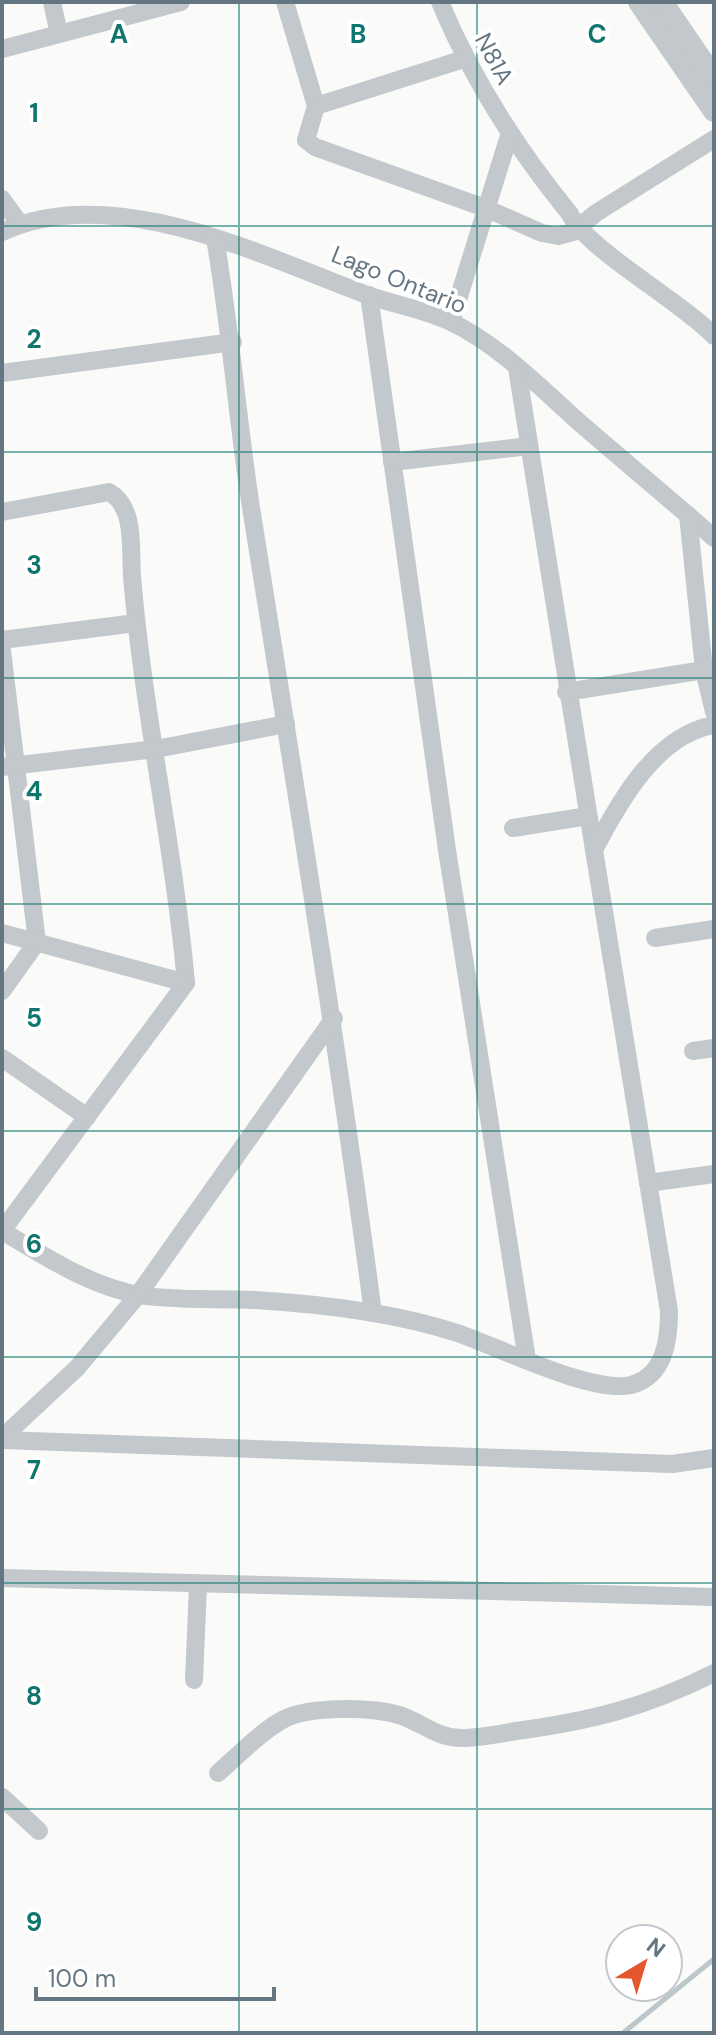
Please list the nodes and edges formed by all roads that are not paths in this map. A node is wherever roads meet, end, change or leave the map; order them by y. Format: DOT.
graph roads {
  1 [pos="52,2"];
  2 [pos="181,2"];
  3 [pos="285,2"];
  4 [pos="440,2"];
  5 [pos="639,2"];
  6 [pos="662,2"];
  7 [pos="59,34"];
  8 [pos="2,49"];
  9 [pos="464,59"];
  10 [pos="714,77"];
  11 [pos="316,106"];
  12 [pos="714,111"];
  13 [pos="509,136"];
  14 [pos="714,139"];
  15 [pos="2,199"];
  16 [pos="485,208"];
  17 [pos="20,224"];
  18 [pos="577,229"];
  19 [pos="2,232"];
  20 [pos="215,238"];
  21 [pos="369,295"];
  22 [pos="451,322"];
  23 [pos="714,336"];
  24 [pos="233,342"];
  25 [pos="517,368"];
  26 [pos="2,373"];
  27 [pos="529,446"];
  28 [pos="392,462"];
  29 [pos="2,512"];
  30 [pos="688,515"];
  31 [pos="714,538"];
  32 [pos="136,623"];
  33 [pos="2,640"];
  34 [pos="2,650"];
  35 [pos="704,670"];
  36 [pos="566,692"];
  37 [pos="714,712"];
  38 [pos="286,724"];
  39 [pos="714,725"];
  40 [pos="156,749"];
  41 [pos="9,766"];
  42 [pos="588,816"];
  43 [pos="513,828"];
  44 [pos="594,850"];
  45 [pos="714,929"];
  46 [pos="2,933"];
  47 [pos="655,938"];
  48 [pos="37,942"];
  49 [pos="186,983"];
  50 [pos="2,991"];
  51 [pos="334,1018"];
  52 [pos="714,1048"];
  53 [pos="693,1051"];
  54 [pos="2,1058"];
  55 [pos="87,1117"];
  56 [pos="714,1174"];
  57 [pos="648,1183"];
  58 [pos="2,1231"];
  59 [pos="138,1295"];
  60 [pos="373,1313"];
  61 [pos="527,1360"];
  62 [pos="2,1439"];
  63 [pos="714,1458"];
  64 [pos="2,1578"];
  65 [pos="198,1586"];
  66 [pos="714,1597"];
  67 [pos="714,1673"];
  68 [pos="194,1680"];
  69 [pos="218,1773"];
  70 [pos="2,1797"];
  71 [pos="39,1831"];
  1 -- 7 [label="street"];
  2 -- 7 [label="street"];
  3 -- 11 [label="street"];
  4 -- 9 [label="street, N81A"];
  5 -- 12 [label="street"];
  6 -- 10 [label="street"];
  7 -- 8 [label="street"];
  9 -- 11 [label="street"];
  9 -- 13 [label="street, N81A"];
  11 -- 16 [label="street"];
  13 -- 16 [label="street"];
  13 -- 18 [label="street, N81A"];
  14 -- 18 [label="street"];
  15 -- 17 [label="street"];
  16 -- 18 [label="street"];
  16 -- 22 [label="street"];
  17 -- 19 [label="street, Lago Ontario"];
  17 -- 20 [label="street, Lago Ontario"];
  18 -- 23 [label="street"];
  20 -- 21 [label="street, Lago Ontario"];
  20 -- 24 [label="street"];
  21 -- 22 [label="street, Lago Ontario"];
  21 -- 28 [label="street"];
  22 -- 25 [label="street, Lago Ontario"];
  24 -- 26 [label="street"];
  24 -- 38 [label="street"];
  25 -- 27 [label="street"];
  25 -- 30 [label="street, Lago Ontario"];
  27 -- 28 [label="street"];
  27 -- 36 [label="street"];
  28 -- 61 [label="street"];
  29 -- 32 [label="street"];
  30 -- 31 [label="street, Lago Ontario"];
  30 -- 35 [label="street"];
  32 -- 33 [label="street"];
  32 -- 40 [label="street"];
  34 -- 41 [label="street"];
  35 -- 36 [label="street"];
  35 -- 37 [label="street"];
  36 -- 42 [label="street"];
  38 -- 40 [label="street"];
  38 -- 51 [label="street"];
  39 -- 44 [label="street"];
  40 -- 41 [label="street"];
  40 -- 49 [label="street"];
  41 -- 48 [label="street"];
  42 -- 43 [label="street"];
  42 -- 44 [label="street"];
  44 -- 57 [label="street"];
  45 -- 47 [label="street"];
  46 -- 48 [label="street"];
  48 -- 49 [label="street"];
  48 -- 50 [label="street"];
  49 -- 55 [label="street"];
  51 -- 59 [label="street"];
  51 -- 60 [label="street"];
  52 -- 53 [label="street"];
  54 -- 55 [label="street"];
  55 -- 58 [label="street"];
  56 -- 57 [label="street"];
  57 -- 61 [label="street"];
  58 -- 59 [label="street"];
  59 -- 60 [label="street"];
  59 -- 62 [label="street"];
  60 -- 61 [label="street"];
  62 -- 63 [label="street"];
  64 -- 65 [label="street"];
  65 -- 66 [label="street"];
  65 -- 68 [label="street"];
  67 -- 69 [label="street"];
  70 -- 71 [label="street"];
}
